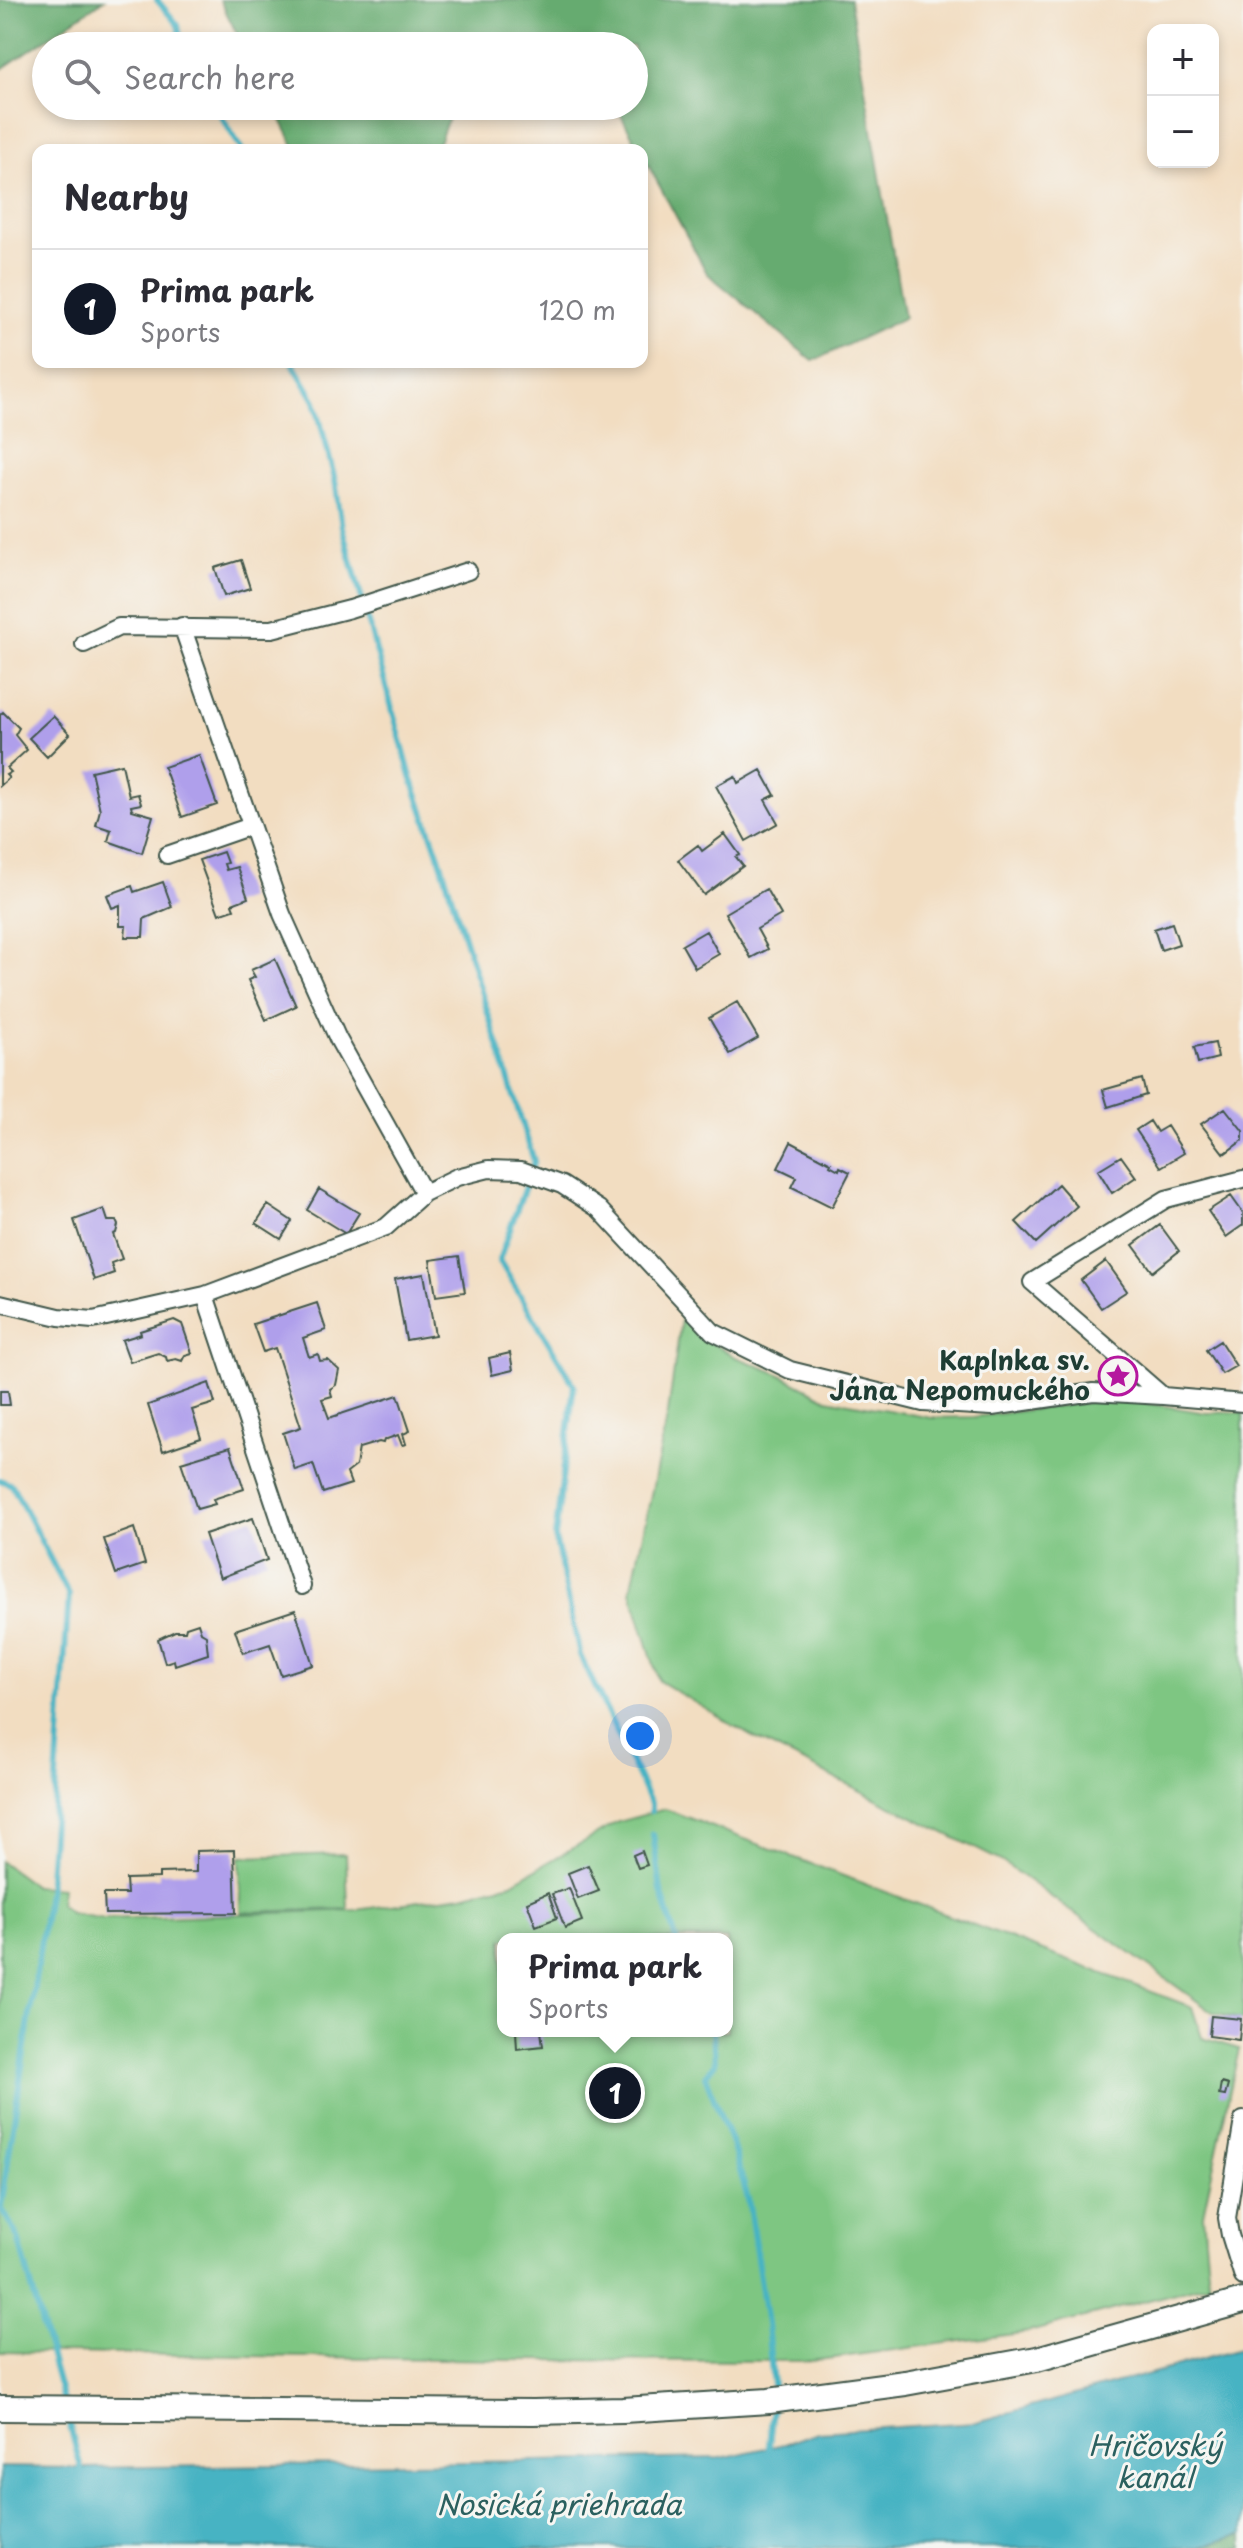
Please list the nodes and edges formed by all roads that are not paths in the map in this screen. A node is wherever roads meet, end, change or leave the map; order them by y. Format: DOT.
graph roads {
  1 [pos="468,571"];
  2 [pos="182,626"];
  3 [pos="84,644"];
  4 [pos="251,826"];
  5 [pos="167,855"];
  6 [pos="1243,1179"];
  7 [pos="424,1193"];
  8 [pos="205,1295"];
  9 [pos="0,1303"];
  10 [pos="1163,1396"];
  11 [pos="1243,1403"];
  12 [pos="302,1586"];
  13 [pos="1243,2120"];
  14 [pos="1243,2277"];
  15 [pos="1243,2301"];
  16 [pos="0,2408"];
  1 -- 2 [label="street"];
  2 -- 3 [label="street"];
  2 -- 4 [label="street"];
  4 -- 5 [label="street"];
  4 -- 7 [label="street"];
  6 -- 10 [label="street"];
  7 -- 8 [label="street"];
  7 -- 10 [label="street"];
  8 -- 9 [label="street"];
  8 -- 12 [label="street"];
  10 -- 11 [label="street"];
  13 -- 14 [label="street"];
  15 -- 16 [label="main road"];
}
